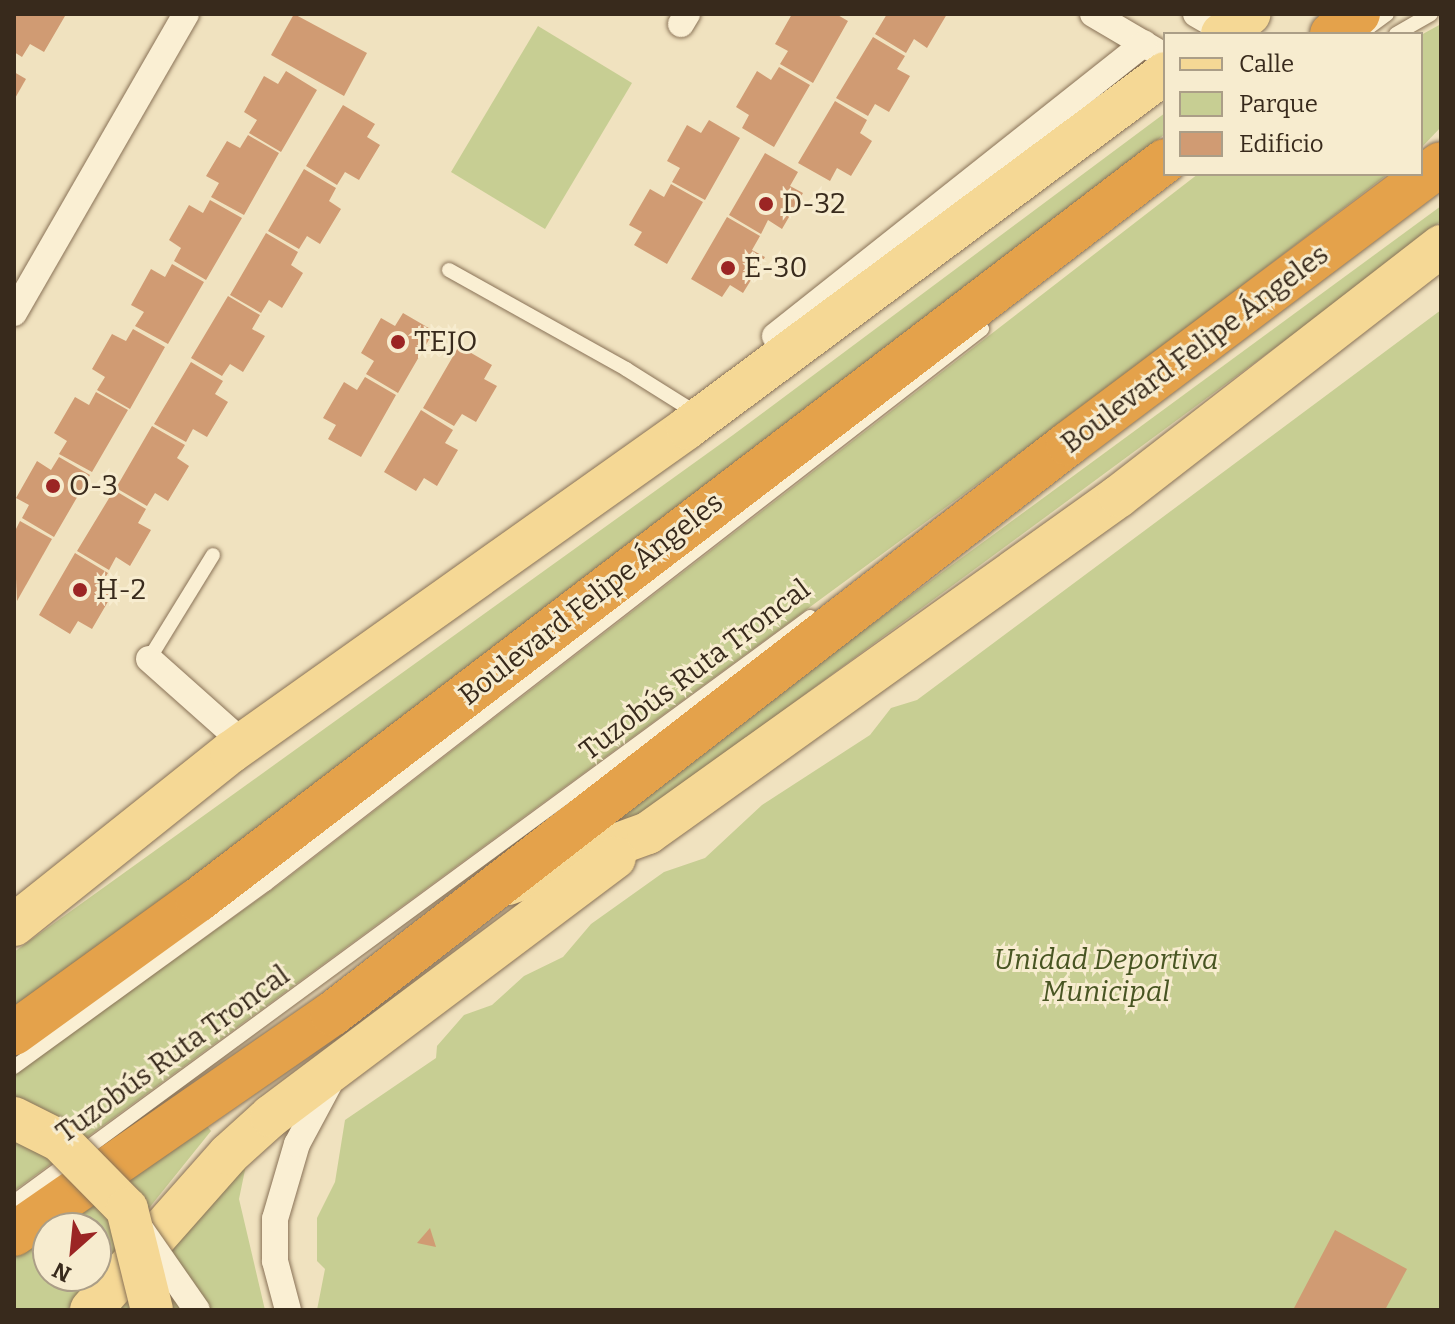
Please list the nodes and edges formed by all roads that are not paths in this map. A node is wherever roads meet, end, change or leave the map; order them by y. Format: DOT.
graph roads {
  1 [pos="186,14"];
  2 [pos="1093,14"];
  3 [pos="1358,14"];
  4 [pos="1387,14"];
  5 [pos="1431,14"];
  6 [pos="1335,32"];
  7 [pos="1363,32"];
  8 [pos="1400,32"];
  9 [pos="1158,58"];
  10 [pos="1441,145"];
  11 [pos="1423,158"];
  12 [pos="1163,163"];
  13 [pos="1441,164"];
  14 [pos="1399,176"];
  15 [pos="1441,246"];
  16 [pos="449,270"];
  17 [pos="14,313"];
  18 [pos="993,320"];
  19 [pos="775,336"];
  20 [pos="687,428"];
  21 [pos="941,520"];
  22 [pos="213,555"];
  23 [pos="826,604"];
  24 [pos="149,659"];
  25 [pos="231,752"];
  26 [pos="648,833"];
  27 [pos="495,888"];
  28 [pos="14,925"];
  29 [pos="14,1033"];
  30 [pos="342,1066"];
  31 [pos="14,1067"];
  32 [pos="14,1118"];
  33 [pos="14,1202"];
  34 [pos="127,1209"];
  35 [pos="14,1234"];
  36 [pos="91,1310"];
  37 [pos="152,1310"];
  38 [pos="197,1310"];
  39 [pos="288,1310"];
  1 -- 17 [label="street"];
  2 -- 9 [label="street"];
  3 -- 6 [label="highway"];
  4 -- 7 [label="lane"];
  5 -- 8 [label="lane"];
  9 -- 19 [label="street"];
  9 -- 20 [label="main road"];
  10 -- 11 [label="lane"];
  12 -- 29 [label="highway, Boulevard Felipe Ángeles"];
  13 -- 27 [label="highway, Boulevard Felipe Ángeles"];
  14 -- 21 [label="lane"];
  15 -- 26 [label="main road, Boulevard Felipe Ángeles"];
  16 -- 20 [label="lane"];
  18 -- 31 [label="lane"];
  20 -- 25 [label="main road"];
  22 -- 24 [label="lane"];
  23 -- 33 [label="lane, Tuzobús Ruta Troncal"];
  24 -- 25 [label="street"];
  25 -- 28 [label="main road"];
  26 -- 27 [label="main road, Boulevard Felipe Ángeles"];
  26 -- 30 [label="main road"];
  27 -- 35 [label="highway, Boulevard Felipe Ángeles"];
  30 -- 36 [label="main road"];
  30 -- 39 [label="street"];
  32 -- 34 [label="main road, bridge"];
  34 -- 37 [label="main road, bridge"];
  34 -- 38 [label="street, bridge"];
}
